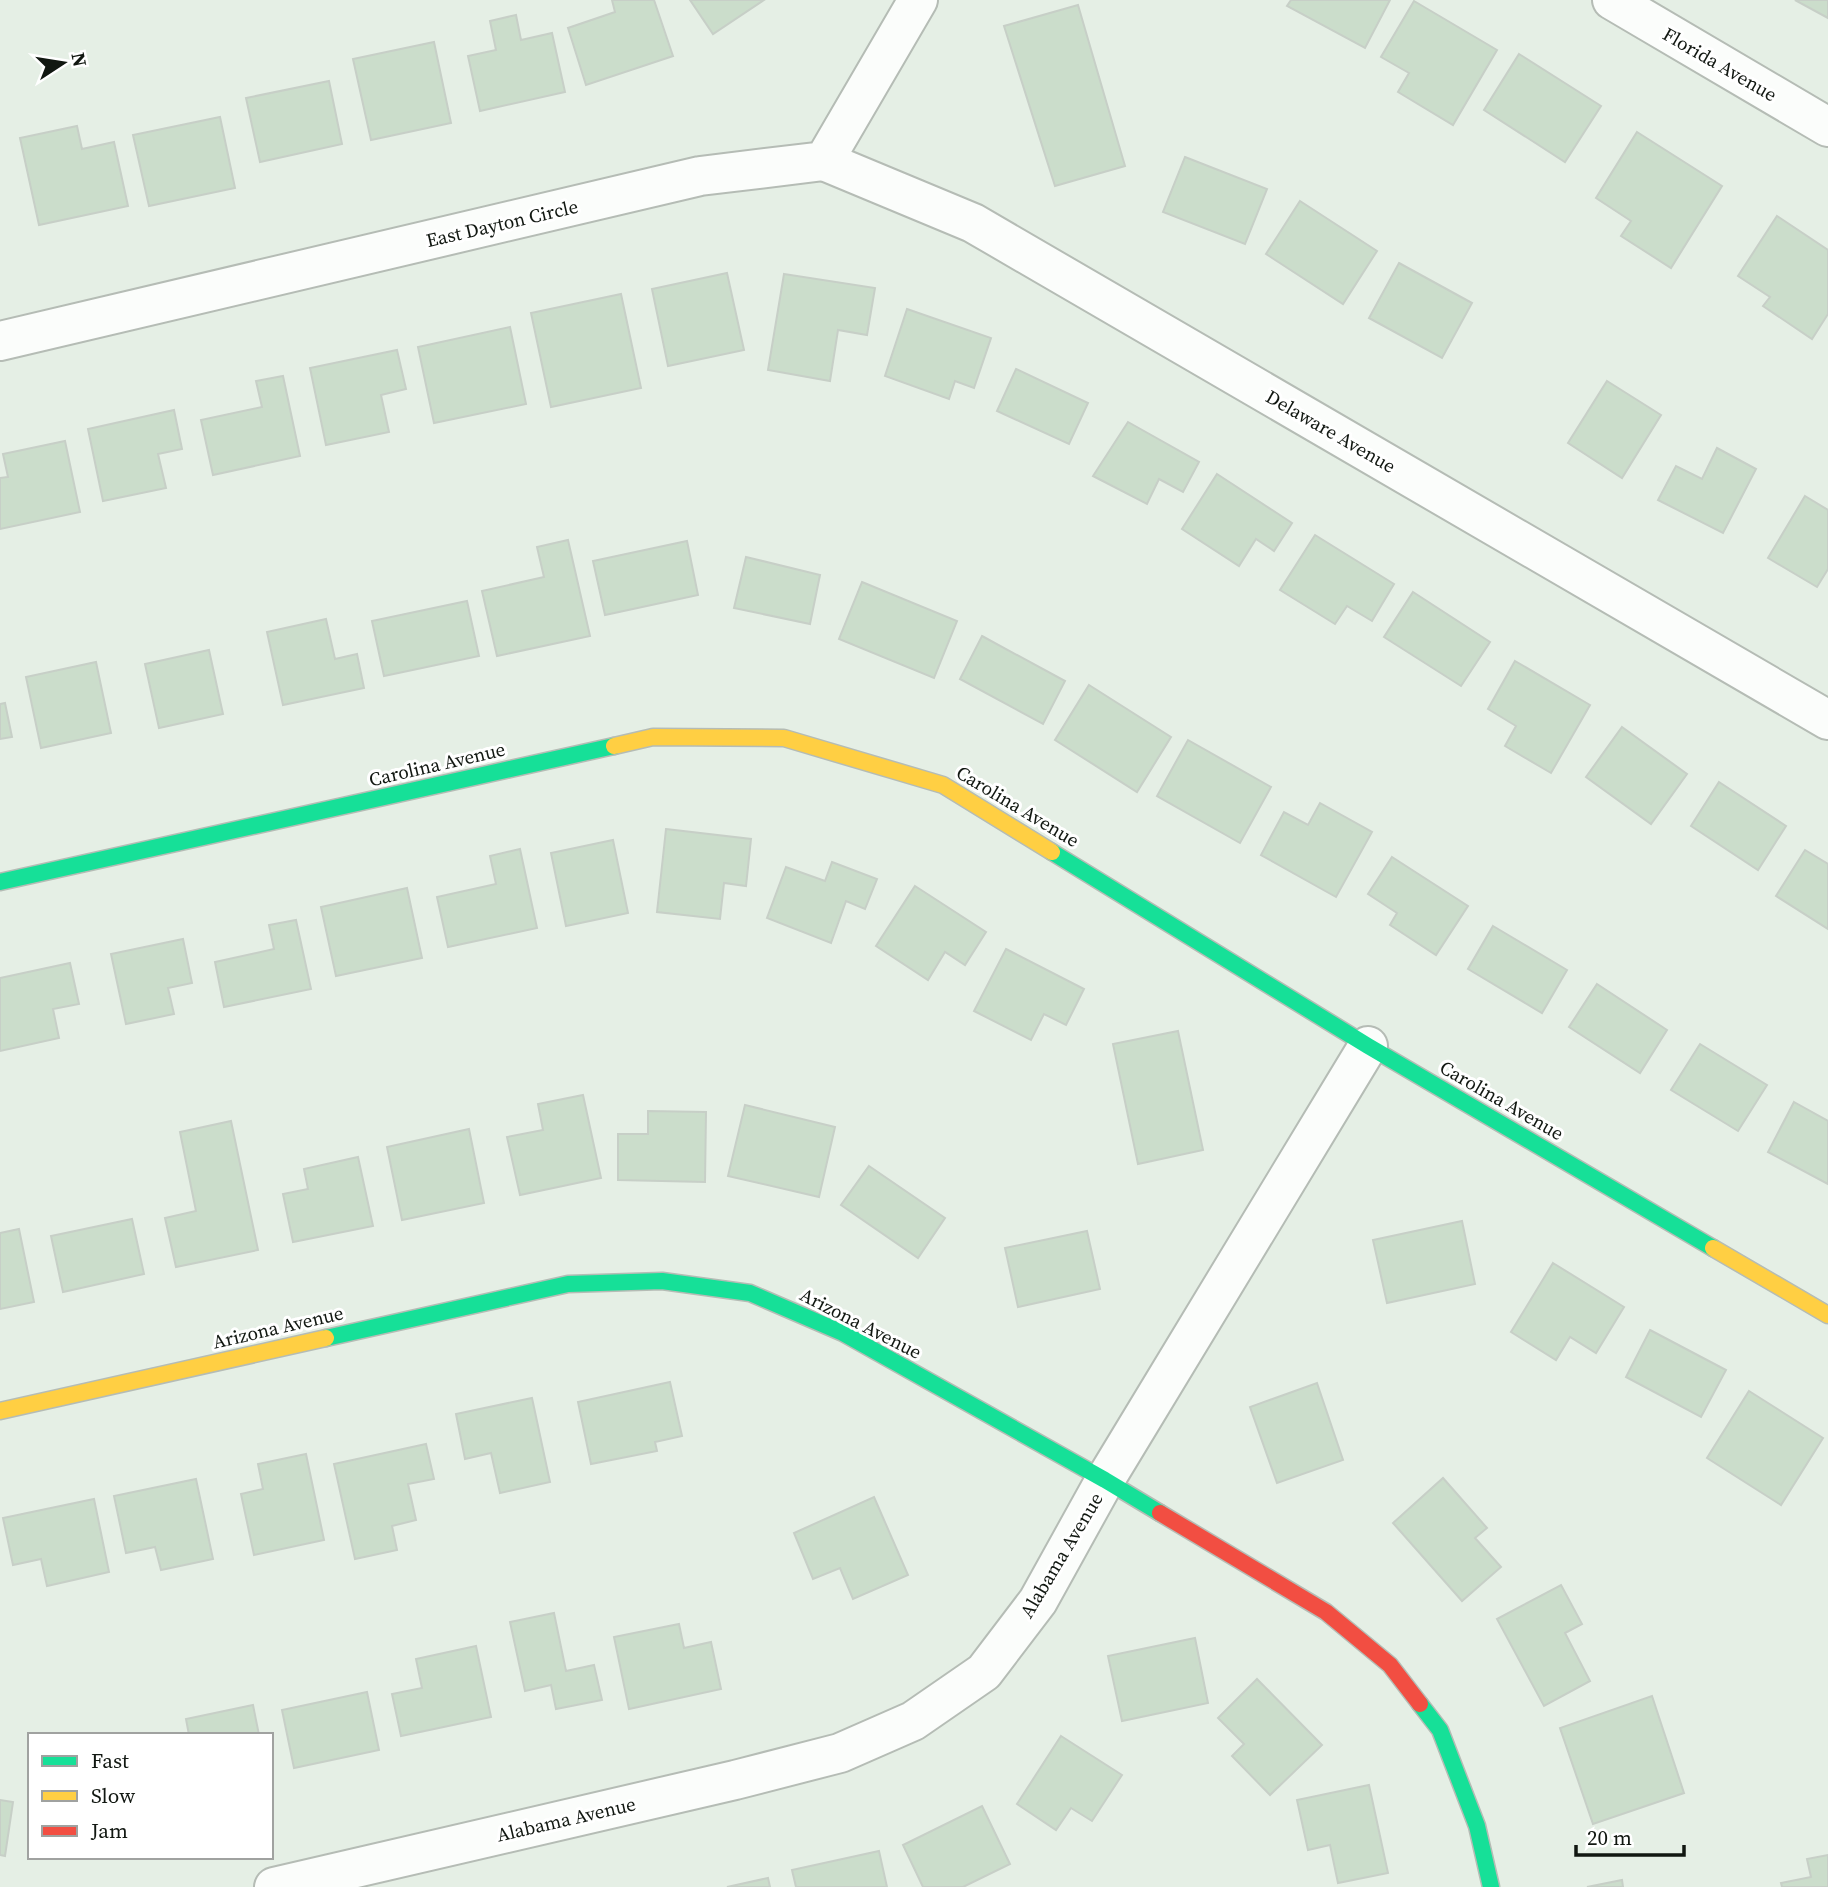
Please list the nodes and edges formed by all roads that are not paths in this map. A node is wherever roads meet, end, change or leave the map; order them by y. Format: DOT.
graph roads {
  1 [pos="918,0"];
  2 [pos="1612,0"];
  3 [pos="1828,127"];
  4 [pos="824,162"];
  5 [pos="0,341"];
  6 [pos="1828,720"];
  7 [pos="0,882"];
  8 [pos="1368,1046"];
  9 [pos="1828,1315"];
  10 [pos="0,1411"];
  11 [pos="1105,1480"];
  12 [pos="274,1887"];
  13 [pos="1491,1887"];
  1 -- 4 [label="street"];
  2 -- 3 [label="street, Florida Avenue"];
  4 -- 5 [label="street, East Dayton Circle"];
  4 -- 6 [label="street, Delaware Avenue"];
  7 -- 8 [label="street, Carolina Avenue"];
  8 -- 9 [label="street, Carolina Avenue"];
  8 -- 11 [label="street, Alabama Avenue"];
  10 -- 11 [label="street, Arizona Avenue"];
  11 -- 12 [label="street, Alabama Avenue"];
  11 -- 13 [label="street, Arizona Avenue"];
}
